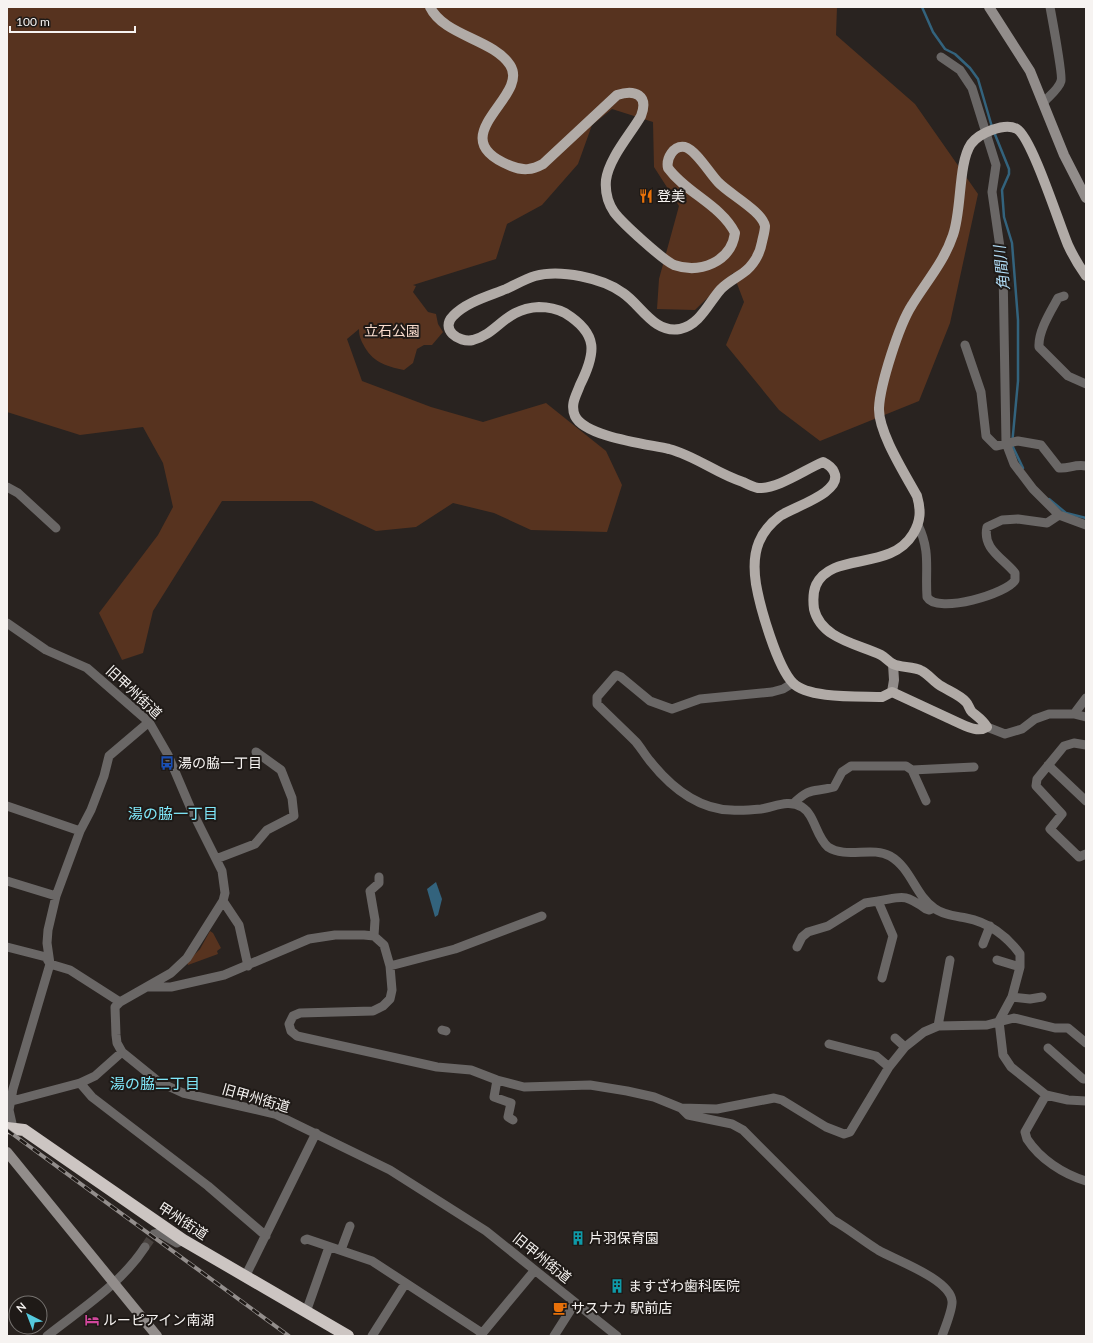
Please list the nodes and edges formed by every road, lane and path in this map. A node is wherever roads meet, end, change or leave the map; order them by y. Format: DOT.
graph roads {
  1 [pos="430,7"];
  2 [pos="989,7"];
  3 [pos="1050,7"];
  4 [pos="941,57"];
  5 [pos="1043,103"];
  6 [pos="986,134"];
  7 [pos="1086,198"];
  8 [pos="1086,276"];
  9 [pos="1064,296"];
  10 [pos="965,345"];
  11 [pos="1086,384"];
  12 [pos="1006,443"];
  13 [pos="1086,466"];
  14 [pos="7,487"];
  15 [pos="1059,515"];
  16 [pos="918,525"];
  17 [pos="1086,525"];
  18 [pos="56,528"];
  19 [pos="8,625"];
  20 [pos="892,664"];
  21 [pos="793,684"];
  22 [pos="892,692"];
  23 [pos="1086,698"];
  24 [pos="1074,714"];
  25 [pos="1086,717"];
  26 [pos="149,722"];
  27 [pos="987,727"];
  28 [pos="1086,745"];
  29 [pos="256,752"];
  30 [pos="1048,765"];
  31 [pos="974,767"];
  32 [pos="912,770"];
  33 [pos="926,801"];
  34 [pos="1086,801"];
  35 [pos="794,804"];
  36 [pos="7,806"];
  37 [pos="80,831"];
  38 [pos="1086,854"];
  39 [pos="216,859"];
  40 [pos="379,877"];
  41 [pos="7,881"];
  42 [pos="56,896"];
  43 [pos="224,902"];
  44 [pos="878,902"];
  45 [pos="934,908"];
  46 [pos="542,916"];
  47 [pos="990,926"];
  48 [pos="374,936"];
  49 [pos="983,944"];
  50 [pos="7,947"];
  51 [pos="797,947"];
  52 [pos="950,960"];
  53 [pos="997,960"];
  54 [pos="50,964"];
  55 [pos="248,966"];
  56 [pos="390,966"];
  57 [pos="1020,967"];
  58 [pos="882,978"];
  59 [pos="149,986"];
  60 [pos="1012,997"];
  61 [pos="1042,997"];
  62 [pos="120,1002"];
  63 [pos="999,1021"];
  64 [pos="938,1026"];
  65 [pos="895,1038"];
  66 [pos="1086,1043"];
  67 [pos="829,1044"];
  68 [pos="905,1047"];
  69 [pos="1048,1048"];
  70 [pos="122,1052"];
  71 [pos="1003,1055"];
  72 [pos="1001,1066"];
  73 [pos="889,1067"];
  74 [pos="7,1079"];
  75 [pos="497,1080"];
  76 [pos="1086,1080"];
  77 [pos="80,1083"];
  78 [pos="13,1089"];
  79 [pos="1046,1095"];
  80 [pos="12,1101"];
  81 [pos="1086,1101"];
  82 [pos="681,1108"];
  83 [pos="512,1120"];
  84 [pos="10,1128"];
  85 [pos="316,1133"];
  86 [pos="7,1152"];
  87 [pos="1086,1181"];
  88 [pos="350,1226"];
  89 [pos="154,1234"];
  90 [pos="266,1236"];
  91 [pos="183,1240"];
  92 [pos="305,1240"];
  93 [pos="145,1247"];
  94 [pos="329,1247"];
  95 [pos="341,1250"];
  96 [pos="534,1271"];
  97 [pos="245,1277"];
  98 [pos="114,1282"];
  99 [pos="405,1284"];
  100 [pos="575,1303"];
  101 [pos="306,1312"];
  102 [pos="484,1334"];
  103 [pos="47,1336"];
  104 [pos="157,1336"];
  105 [pos="348,1336"];
  106 [pos="372,1336"];
  107 [pos="554,1336"];
  108 [pos="616,1336"];
  109 [pos="942,1336"];
  1 -- 21 [label="main road"];
  2 -- 5 [label="street"];
  3 -- 5 [label="street"];
  4 -- 6 [label="street"];
  5 -- 7 [label="street"];
  6 -- 8 [label="main road"];
  6 -- 12 [label="street"];
  6 -- 16 [label="main road"];
  9 -- 11 [label="street"];
  10 -- 12 [label="street"];
  12 -- 13 [label="street"];
  12 -- 15 [label="street"];
  14 -- 18 [label="street"];
  15 -- 16 [label="street"];
  15 -- 17 [label="street"];
  16 -- 20 [label="main road"];
  19 -- 26 [label="street, 旧甲州街道"];
  20 -- 22 [label="street"];
  20 -- 27 [label="main road"];
  21 -- 22 [label="main road"];
  21 -- 35 [label="street"];
  22 -- 27 [label="main road"];
  23 -- 24 [label="street"];
  24 -- 25 [label="street"];
  24 -- 27 [label="street"];
  26 -- 37 [label="street"];
  26 -- 39 [label="street, 旧甲州街道"];
  28 -- 30 [label="street"];
  29 -- 39 [label="street"];
  30 -- 34 [label="street"];
  30 -- 38 [label="street"];
  31 -- 32 [label="street"];
  32 -- 33 [label="street"];
  32 -- 35 [label="street"];
  35 -- 45 [label="street"];
  36 -- 37 [label="street"];
  37 -- 42 [label="street"];
  39 -- 43 [label="street, 旧甲州街道"];
  40 -- 48 [label="street"];
  41 -- 42 [label="street"];
  42 -- 54 [label="street"];
  43 -- 55 [label="street"];
  43 -- 59 [label="street"];
  44 -- 45 [label="street"];
  44 -- 51 [label="street"];
  44 -- 58 [label="street"];
  45 -- 47 [label="street"];
  46 -- 56 [label="street"];
  47 -- 49 [label="street"];
  47 -- 57 [label="street"];
  48 -- 55 [label="street"];
  48 -- 56 [label="street"];
  50 -- 54 [label="street"];
  52 -- 64 [label="street"];
  53 -- 57 [label="street"];
  54 -- 62 [label="street"];
  54 -- 78 [label="street"];
  55 -- 59 [label="street"];
  56 -- 75 [label="street"];
  57 -- 60 [label="street"];
  59 -- 62 [label="street"];
  60 -- 61 [label="street"];
  60 -- 63 [label="street"];
  62 -- 70 [label="street"];
  63 -- 64 [label="street"];
  63 -- 66 [label="street"];
  63 -- 71 [label="street"];
  64 -- 68 [label="street"];
  65 -- 68 [label="street"];
  67 -- 73 [label="street"];
  68 -- 73 [label="street"];
  69 -- 76 [label="street"];
  70 -- 77 [label="street"];
  70 -- 85 [label="street, 旧甲州街道"];
  71 -- 72 [label="street"];
  71 -- 79 [label="street"];
  73 -- 82 [label="street"];
  74 -- 78 [label="street"];
  75 -- 82 [label="street"];
  75 -- 83 [label="street"];
  77 -- 80 [label="street"];
  77 -- 90 [label="street"];
  78 -- 80 [label="street"];
  79 -- 81 [label="street"];
  79 -- 87 [label="street"];
  80 -- 84 [label="street"];
  82 -- 109 [label="street"];
  84 -- 91 [label="highway, 甲州街道"];
  85 -- 90 [label="street"];
  85 -- 96 [label="street, 旧甲州街道"];
  86 -- 98 [label="street"];
  88 -- 95 [label="street"];
  89 -- 91 [label="street"];
  90 -- 97 [label="street"];
  91 -- 97 [label="highway, 甲州街道"];
  92 -- 94 [label="street"];
  93 -- 98 [label="street"];
  94 -- 95 [label="street"];
  94 -- 101 [label="street"];
  95 -- 99 [label="street"];
  96 -- 100 [label="street, 旧甲州街道"];
  96 -- 102 [label="street"];
  97 -- 101 [label="highway, 甲州街道"];
  98 -- 103 [label="street"];
  98 -- 104 [label="street"];
  99 -- 102 [label="street"];
  99 -- 106 [label="street"];
  100 -- 107 [label="street"];
  100 -- 108 [label="street, 旧甲州街道"];
  101 -- 105 [label="highway, 甲州街道"];
}
